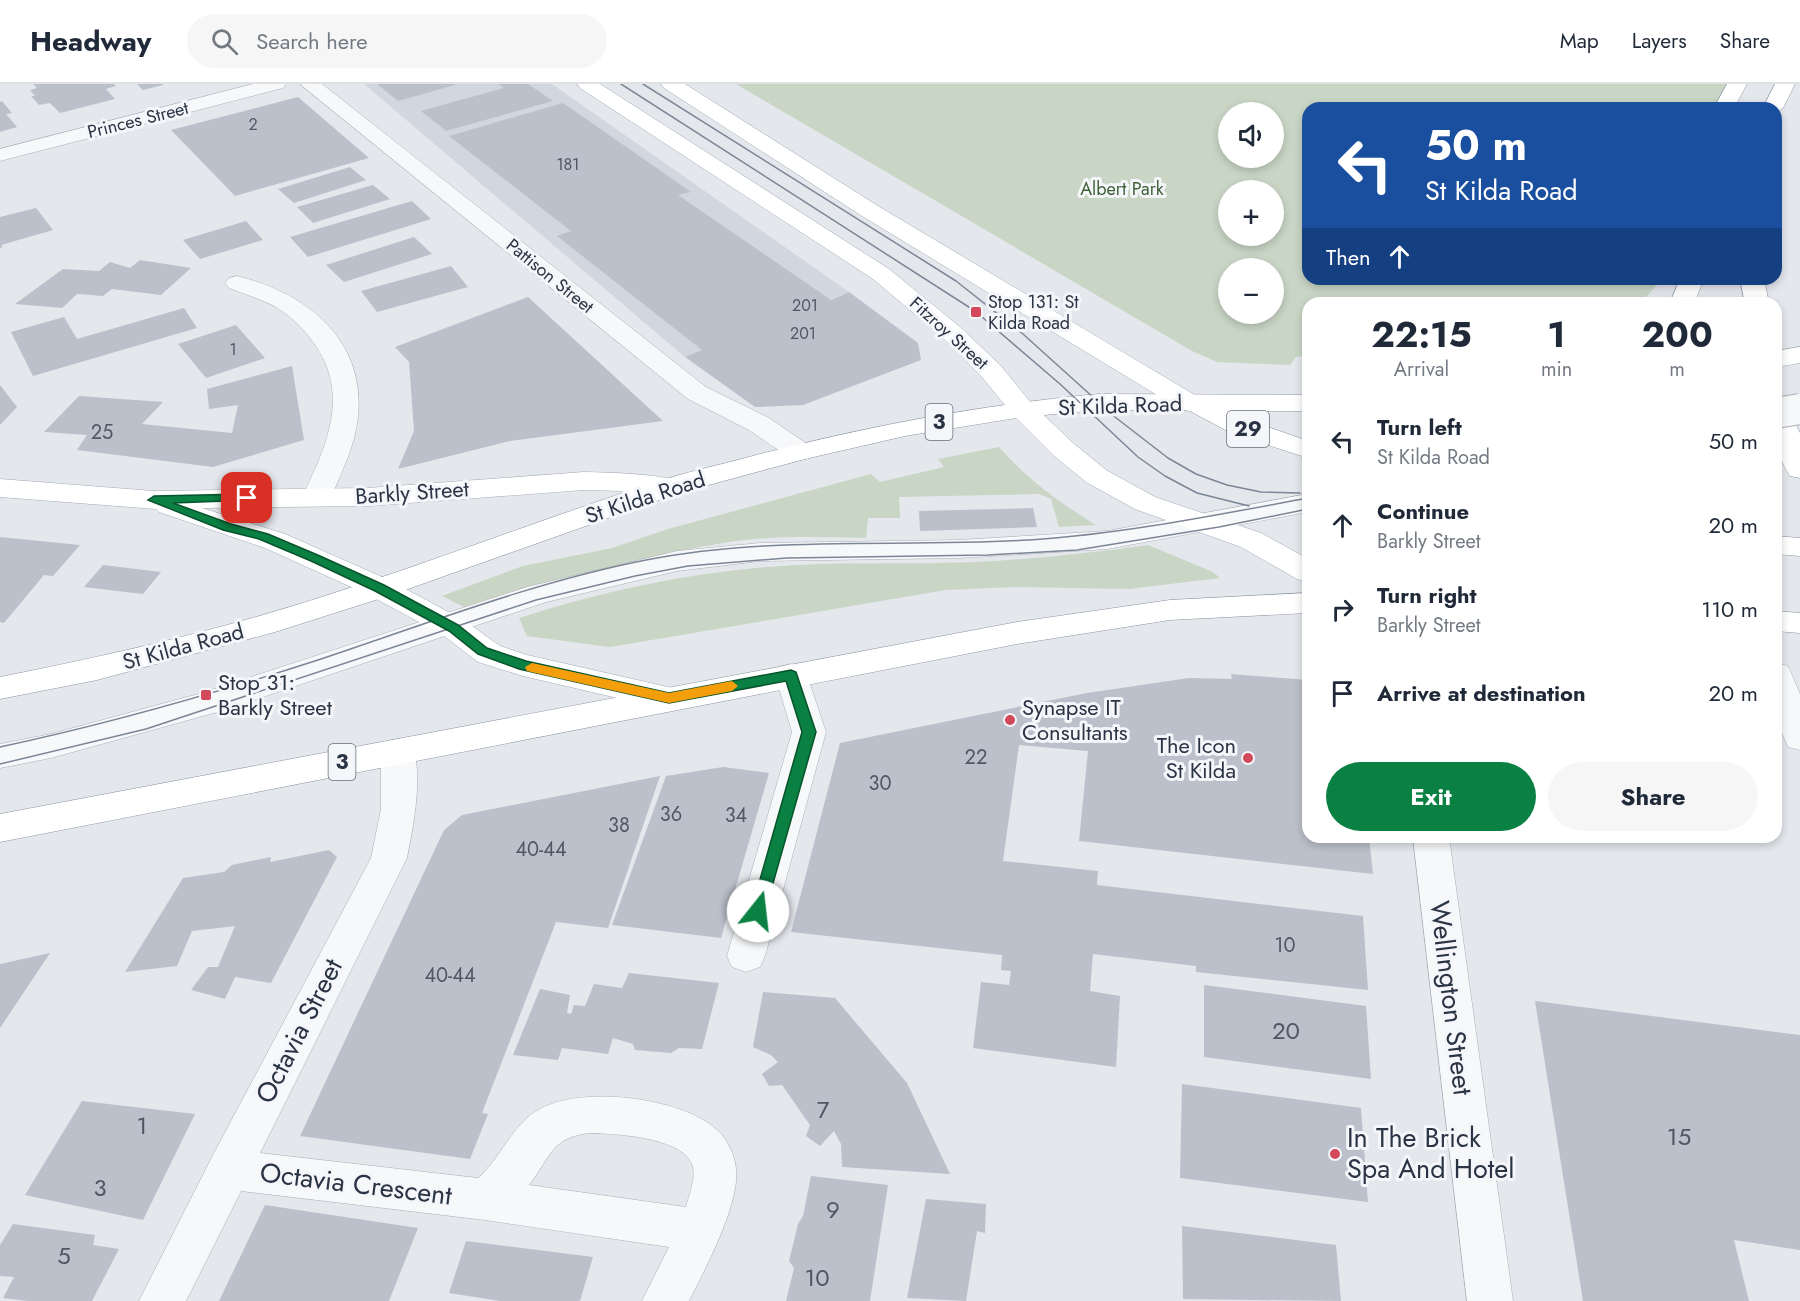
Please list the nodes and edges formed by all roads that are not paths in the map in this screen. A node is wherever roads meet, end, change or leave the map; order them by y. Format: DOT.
graph roads {
  1 [pos="276,84"];
  2 [pos="310,84"];
  3 [pos="587,84"];
  4 [pos="671,84"];
  5 [pos="1737,84"];
  6 [pos="1785,84"];
  7 [pos="1728,102"];
  8 [pos="1776,102"];
  9 [pos="0,155"];
  10 [pos="237,283"];
  11 [pos="1800,355"];
  12 [pos="1782,358"];
  13 [pos="1190,403"];
  14 [pos="1302,403"];
  15 [pos="1022,409"];
  16 [pos="1787,417"];
  17 [pos="1302,448"];
  18 [pos="800,452"];
  19 [pos="1800,470"];
  20 [pos="669,487"];
  21 [pos="0,488"];
  22 [pos="316,497"];
  23 [pos="154,500"];
  24 [pos="1302,504"];
  25 [pos="1206,523"];
  26 [pos="1782,546"];
  27 [pos="1800,547"];
  28 [pos="1302,568"];
  29 [pos="380,588"];
  30 [pos="1302,603"];
  31 [pos="1782,622"];
  32 [pos="1800,623"];
  33 [pos="446,624"];
  34 [pos="791,675"];
  35 [pos="0,688"];
  36 [pos="1782,690"];
  37 [pos="669,698"];
  38 [pos="1800,738"];
  39 [pos="398,751"];
  40 [pos="0,756"];
  41 [pos="0,828"];
  42 [pos="1432,843"];
  43 [pos="746,956"];
  44 [pos="228,1169"];
  45 [pos="484,1199"];
  46 [pos="699,1230"];
  47 [pos="162,1301"];
  48 [pos="666,1301"];
  49 [pos="1490,1301"];
  1 -- 9 [label="street, Princes Street"];
  2 -- 18 [label="street, Pattison Street"];
  3 -- 15 [label="main road, Fitzroy Street"];
  4 -- 13 [label="main road"];
  5 -- 7 [label="main road"];
  6 -- 8 [label="main road"];
  10 -- 22 [label="street"];
  11 -- 12 [label="main road"];
  13 -- 14 [label="main road, St Kilda Road / 3"];
  13 -- 15 [label="main road, St Kilda Road / 3"];
  13 -- 17 [label="main road, 29"];
  15 -- 18 [label="main road, St Kilda Road / 3"];
  15 -- 25 [label="main road, Fitzroy Street"];
  16 -- 19 [label="main road"];
  18 -- 20 [label="main road, St Kilda Road / 3"];
  20 -- 22 [label="main road, Barkly Street"];
  20 -- 29 [label="main road, St Kilda Road / 3"];
  21 -- 23 [label="main road, Barkly Street"];
  22 -- 23 [label="main road, Barkly Street"];
  23 -- 29 [label="main road, Barkly Street"];
  24 -- 25 [label="street"];
  25 -- 28 [label="main road, Fitzroy Street"];
  25 -- 33 [label="street"];
  26 -- 27 [label="main road"];
  29 -- 33 [label="main road, Barkly Street"];
  29 -- 35 [label="main road, St Kilda Road / 3"];
  30 -- 34 [label="main road, 3"];
  31 -- 32 [label="main road"];
  33 -- 37 [label="main road, Barkly Street"];
  33 -- 40 [label="street"];
  34 -- 37 [label="main road, 3"];
  34 -- 43 [label="street"];
  36 -- 38 [label="street"];
  37 -- 39 [label="main road, 3"];
  39 -- 41 [label="main road, 3"];
  39 -- 44 [label="street, Octavia Street"];
  42 -- 49 [label="street, Wellington Street"];
  44 -- 45 [label="street, Octavia Crescent"];
  44 -- 47 [label="street, Octavia Street"];
  45 -- 46 [label="street, Octavia Crescent"];
  45 -- 46 [label="street, Octavia Crescent"];
  46 -- 48 [label="street, Octavia Crescent"];
}
